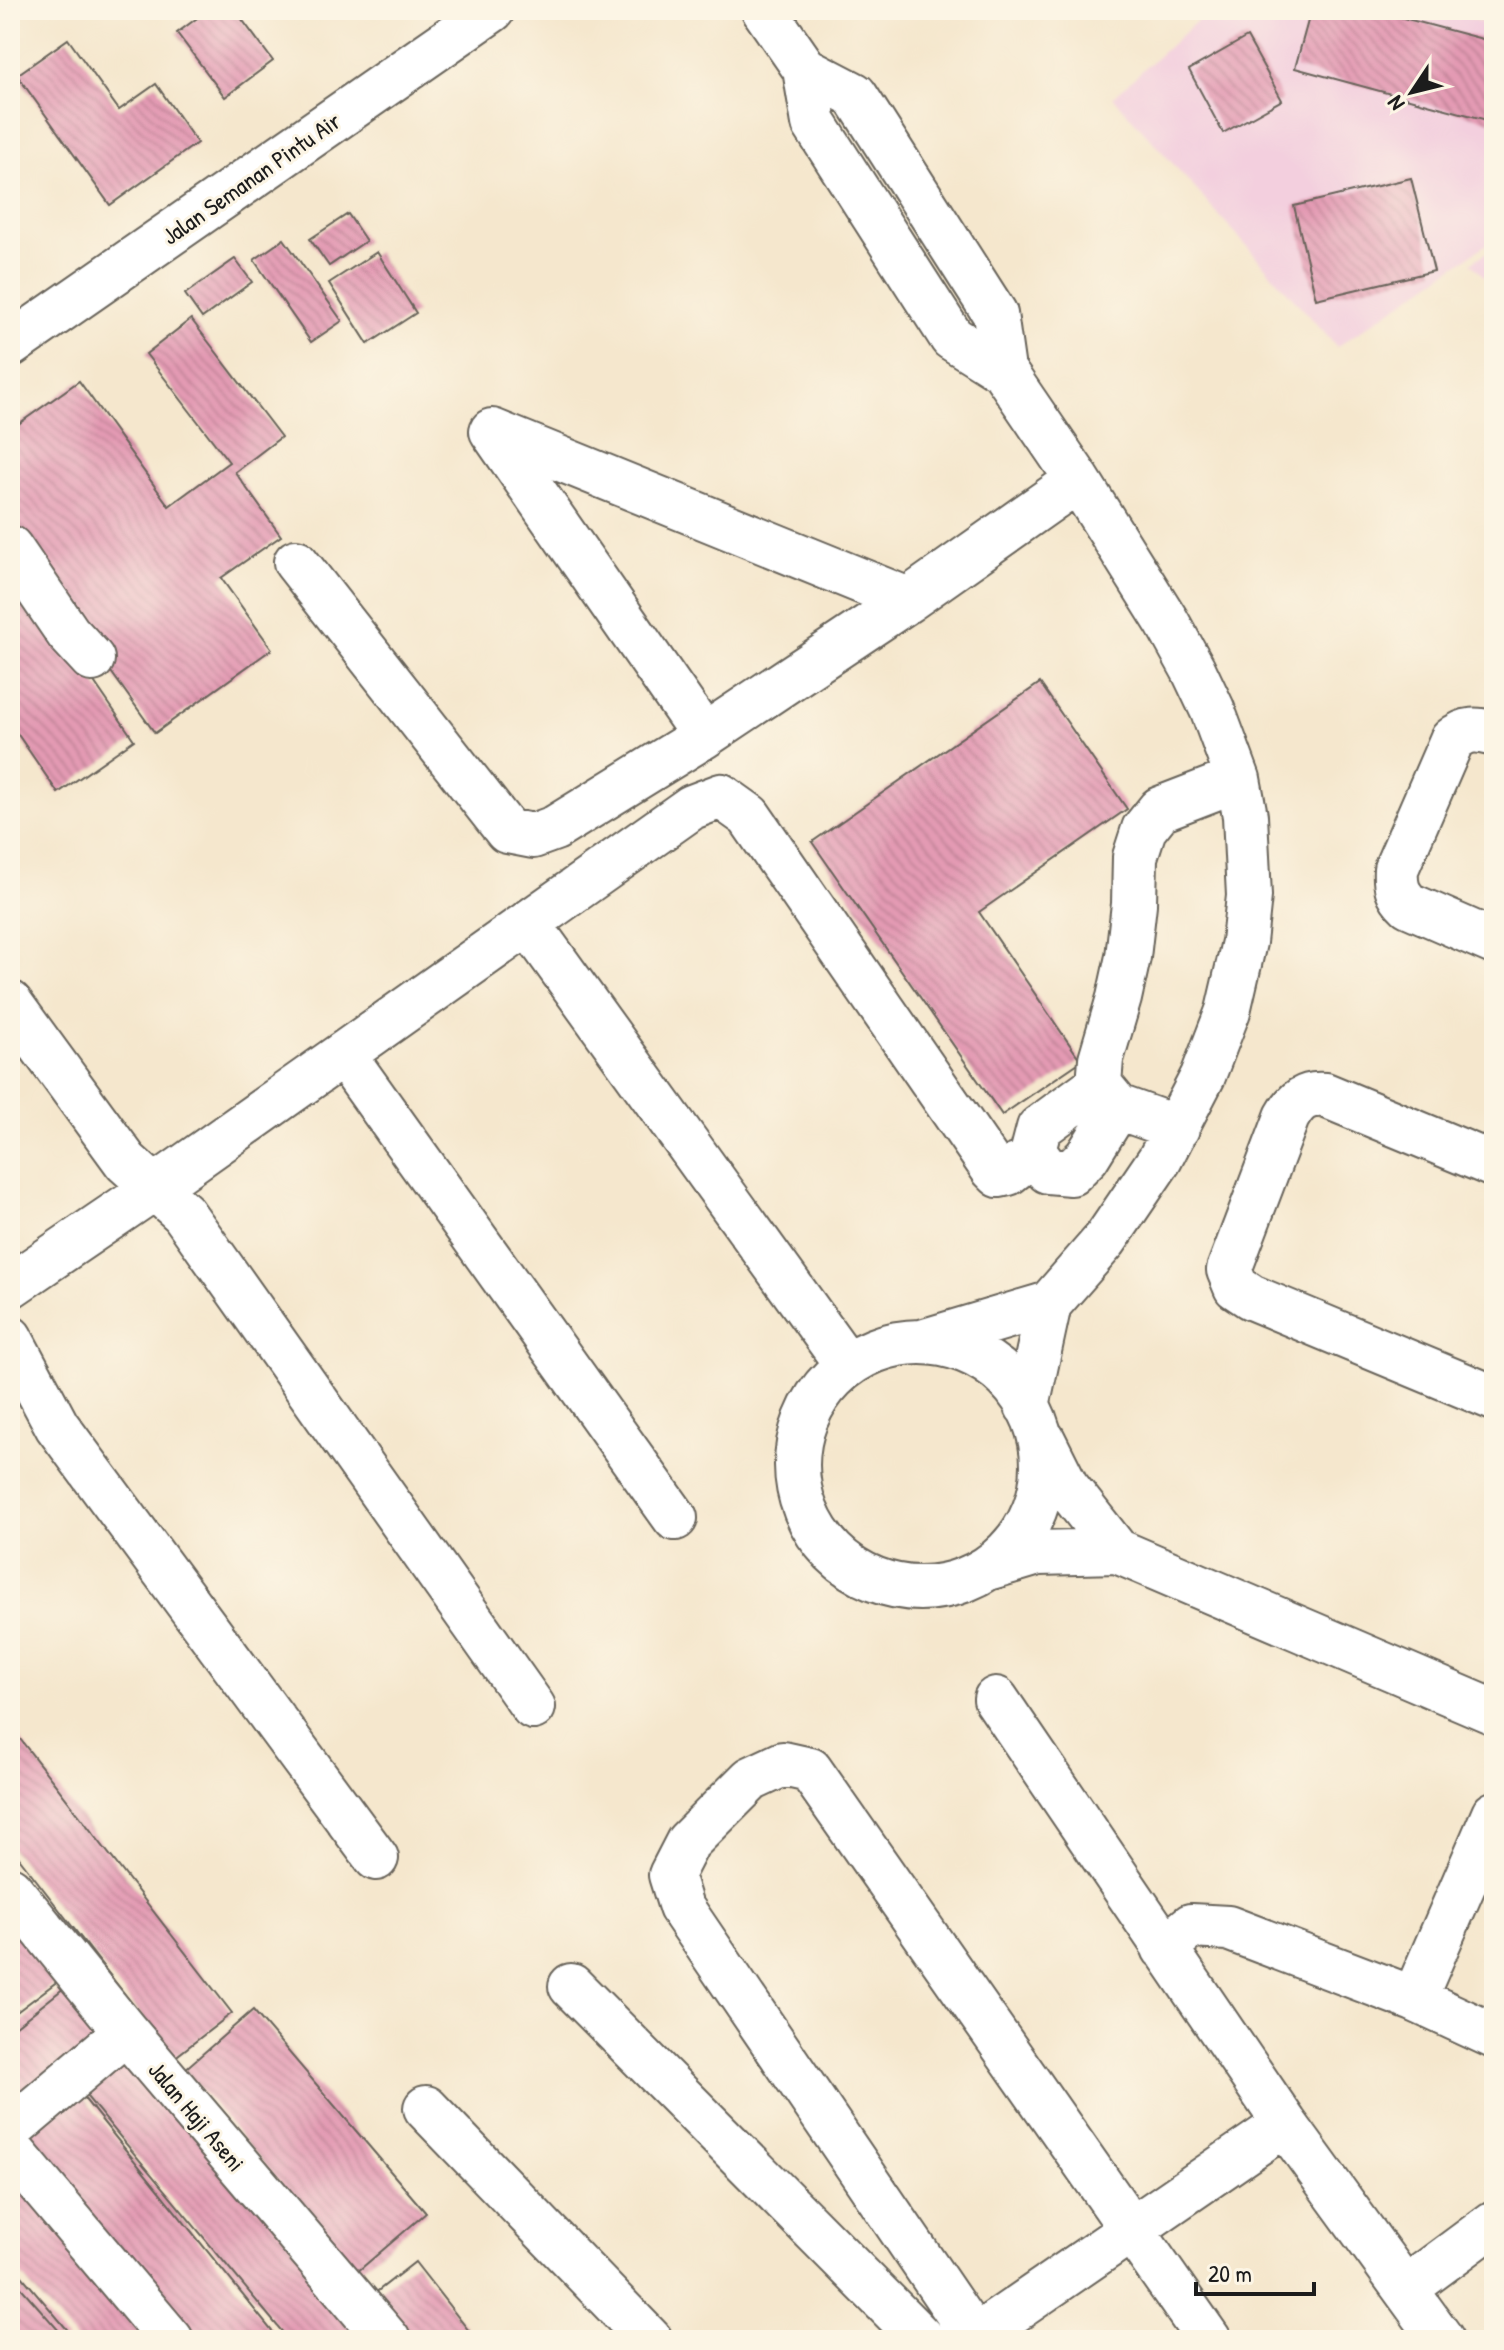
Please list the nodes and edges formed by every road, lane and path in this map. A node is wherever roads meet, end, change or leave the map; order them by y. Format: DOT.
graph roads {
  1 [pos="492,10"];
  2 [pos="764,10"];
  3 [pos="10,345"];
  4 [pos="1078,480"];
  5 [pos="10,548"];
  6 [pos="296,562"];
  7 [pos="908,600"];
  8 [pos="92,659"];
  9 [pos="1494,734"];
  10 [pos="704,736"];
  11 [pos="1238,779"];
  12 [pos="528,923"];
  13 [pos="1494,942"];
  14 [pos="10,1003"];
  15 [pos="343,1054"];
  16 [pos="1177,1128"];
  17 [pos="1494,1165"];
  18 [pos="1017,1166"];
  19 [pos="154,1188"];
  20 [pos="10,1286"];
  21 [pos="1049,1304"];
  22 [pos="10,1338"];
  23 [pos="921,1342"];
  24 [pos="847,1365"];
  25 [pos="10,1381"];
  26 [pos="1494,1398"];
  27 [pos="1032,1418"];
  28 [pos="57,1426"];
  29 [pos="675,1518"];
  30 [pos="1117,1551"];
  31 [pos="991,1567"];
  32 [pos="996,1699"];
  33 [pos="533,1707"];
  34 [pos="1494,1712"];
  35 [pos="1494,1814"];
  36 [pos="376,1858"];
  37 [pos="13,1900"];
  38 [pos="1164,1948"];
  39 [pos="571,1986"];
  40 [pos="1414,1999"];
  41 [pos="126,2032"];
  42 [pos="1494,2036"];
  43 [pos="426,2108"];
  44 [pos="1285,2124"];
  45 [pos="10,2130"];
  46 [pos="10,2149"];
  47 [pos="1131,2230"];
  48 [pos="1485,2240"];
  49 [pos="1405,2289"];
  50 [pos="974,2339"];
  51 [pos="171,2340"];
  52 [pos="388,2340"];
  53 [pos="650,2340"];
  54 [pos="923,2340"];
  55 [pos="1209,2340"];
  56 [pos="1442,2340"];
  1 -- 3 [label="street, Jalan Semanan Pintu Air"];
  2 -- 4 [label="street"];
  4 -- 7 [label="street"];
  4 -- 11 [label="street"];
  5 -- 8 [label="street"];
  6 -- 10 [label="street"];
  7 -- 10 [label="street"];
  7 -- 10 [label="street"];
  9 -- 13 [label="street"];
  11 -- 16 [label="street"];
  11 -- 16 [label="street"];
  12 -- 15 [label="street"];
  12 -- 18 [label="street"];
  12 -- 24 [label="street"];
  14 -- 19 [label="street"];
  15 -- 19 [label="street"];
  15 -- 29 [label="street"];
  16 -- 21 [label="street"];
  17 -- 26 [label="street"];
  19 -- 20 [label="street"];
  19 -- 33 [label="street"];
  21 -- 23 [label="street"];
  21 -- 27 [label="street"];
  22 -- 28 [label="street"];
  23 -- 24 [label="street"];
  23 -- 27 [label="street"];
  24 -- 31 [label="street"];
  25 -- 28 [label="street"];
  27 -- 30 [label="street"];
  27 -- 31 [label="street"];
  28 -- 36 [label="street"];
  30 -- 31 [label="street"];
  30 -- 34 [label="street"];
  32 -- 38 [label="street"];
  35 -- 40 [label="street"];
  37 -- 41 [label="street, Jalan Haji Aseni"];
  38 -- 40 [label="street"];
  38 -- 44 [label="street"];
  39 -- 54 [label="street"];
  40 -- 42 [label="street"];
  41 -- 45 [label="street"];
  41 -- 52 [label="street, Jalan Haji Aseni"];
  43 -- 53 [label="street"];
  44 -- 47 [label="street"];
  44 -- 49 [label="street"];
  46 -- 51 [label="street"];
  47 -- 50 [label="street"];
  47 -- 50 [label="street"];
  47 -- 55 [label="street"];
  48 -- 49 [label="street"];
  49 -- 56 [label="street"];
}
